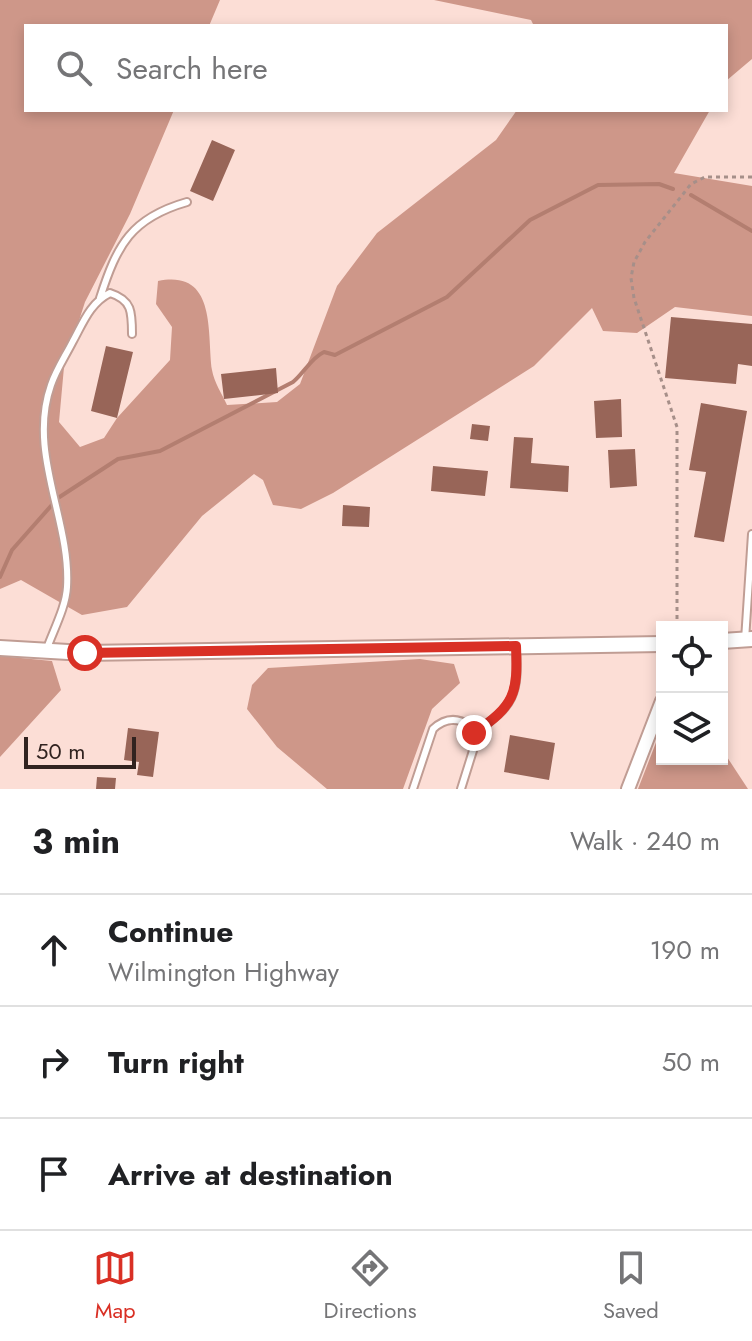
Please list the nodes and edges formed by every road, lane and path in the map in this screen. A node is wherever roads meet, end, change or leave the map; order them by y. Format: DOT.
graph roads {
  1 [pos="752,177"];
  2 [pos="187,202"];
  3 [pos="100,298"];
  4 [pos="132,334"];
  5 [pos="752,534"];
  6 [pos="677,621"];
  7 [pos="749,640"];
  8 [pos="728,641"];
  9 [pos="656,644"];
  10 [pos="516,646"];
  11 [pos="0,648"];
  12 [pos="46,651"];
  13 [pos="656,717"];
  14 [pos="474,733"];
  15 [pos="413,789"];
  16 [pos="461,789"];
  17 [pos="628,789"];
  1 -- 6 [label="path"];
  2 -- 3 [label="lane"];
  3 -- 4 [label="lane"];
  3 -- 12 [label="lane"];
  5 -- 7 [label="lane"];
  7 -- 8 [label="street"];
  9 -- 10 [label="street"];
  10 -- 12 [label="street"];
  10 -- 14 [label="lane"];
  11 -- 12 [label="street"];
  13 -- 17 [label="street"];
  14 -- 15 [label="lane"];
  14 -- 16 [label="lane"];
}
